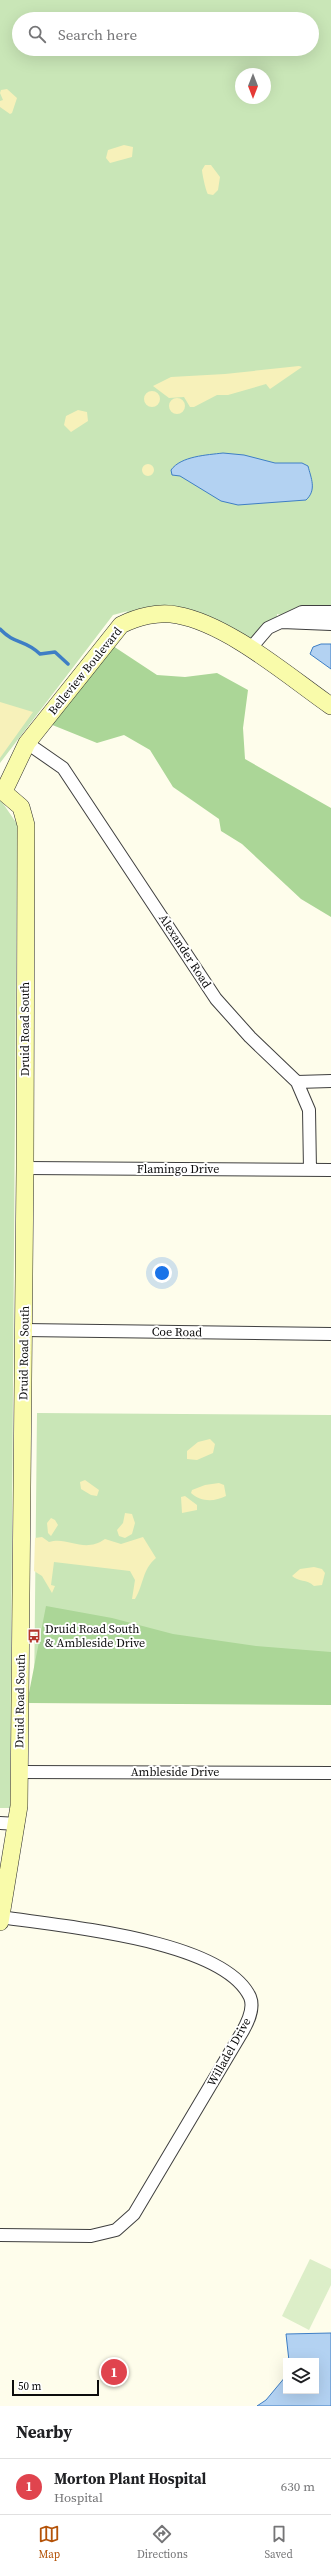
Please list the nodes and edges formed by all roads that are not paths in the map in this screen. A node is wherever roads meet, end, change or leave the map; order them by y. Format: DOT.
graph roads {
  1 [pos="331,612"];
  2 [pos="282,622"];
  3 [pos="331,624"];
  4 [pos="250,649"];
  5 [pos="331,706"];
  6 [pos="27,743"];
  7 [pos="2,790"];
  8 [pos="331,1081"];
  9 [pos="297,1082"];
  10 [pos="25,1168"];
  11 [pos="310,1170"];
  12 [pos="331,1170"];
  13 [pos="24,1330"];
  14 [pos="331,1334"];
  15 [pos="19,1772"];
  16 [pos="331,1773"];
  17 [pos="0,1823"];
  18 [pos="18,1824"];
  19 [pos="0,1920"];
  20 [pos="0,2235"];
  1 -- 2 [label="street"];
  2 -- 3 [label="street"];
  2 -- 4 [label="street"];
  4 -- 5 [label="street, Belleview Boulevard"];
  4 -- 6 [label="street, Belleview Boulevard"];
  6 -- 7 [label="street, Belleview Boulevard"];
  6 -- 9 [label="street, Alexander Road"];
  7 -- 10 [label="street, Druid Road South"];
  8 -- 9 [label="street"];
  9 -- 11 [label="street, Alexander Road"];
  10 -- 11 [label="street, Flamingo Drive"];
  10 -- 13 [label="street, Druid Road South"];
  11 -- 12 [label="street, Flamingo Drive"];
  13 -- 14 [label="street, Coe Road"];
  13 -- 15 [label="street, Druid Road South"];
  15 -- 16 [label="street, Ambleside Drive"];
  15 -- 18 [label="street, Druid Road South"];
  17 -- 18 [label="street"];
  18 -- 19 [label="street, Druid Road South"];
  19 -- 20 [label="street, Willadel Drive"];
}
